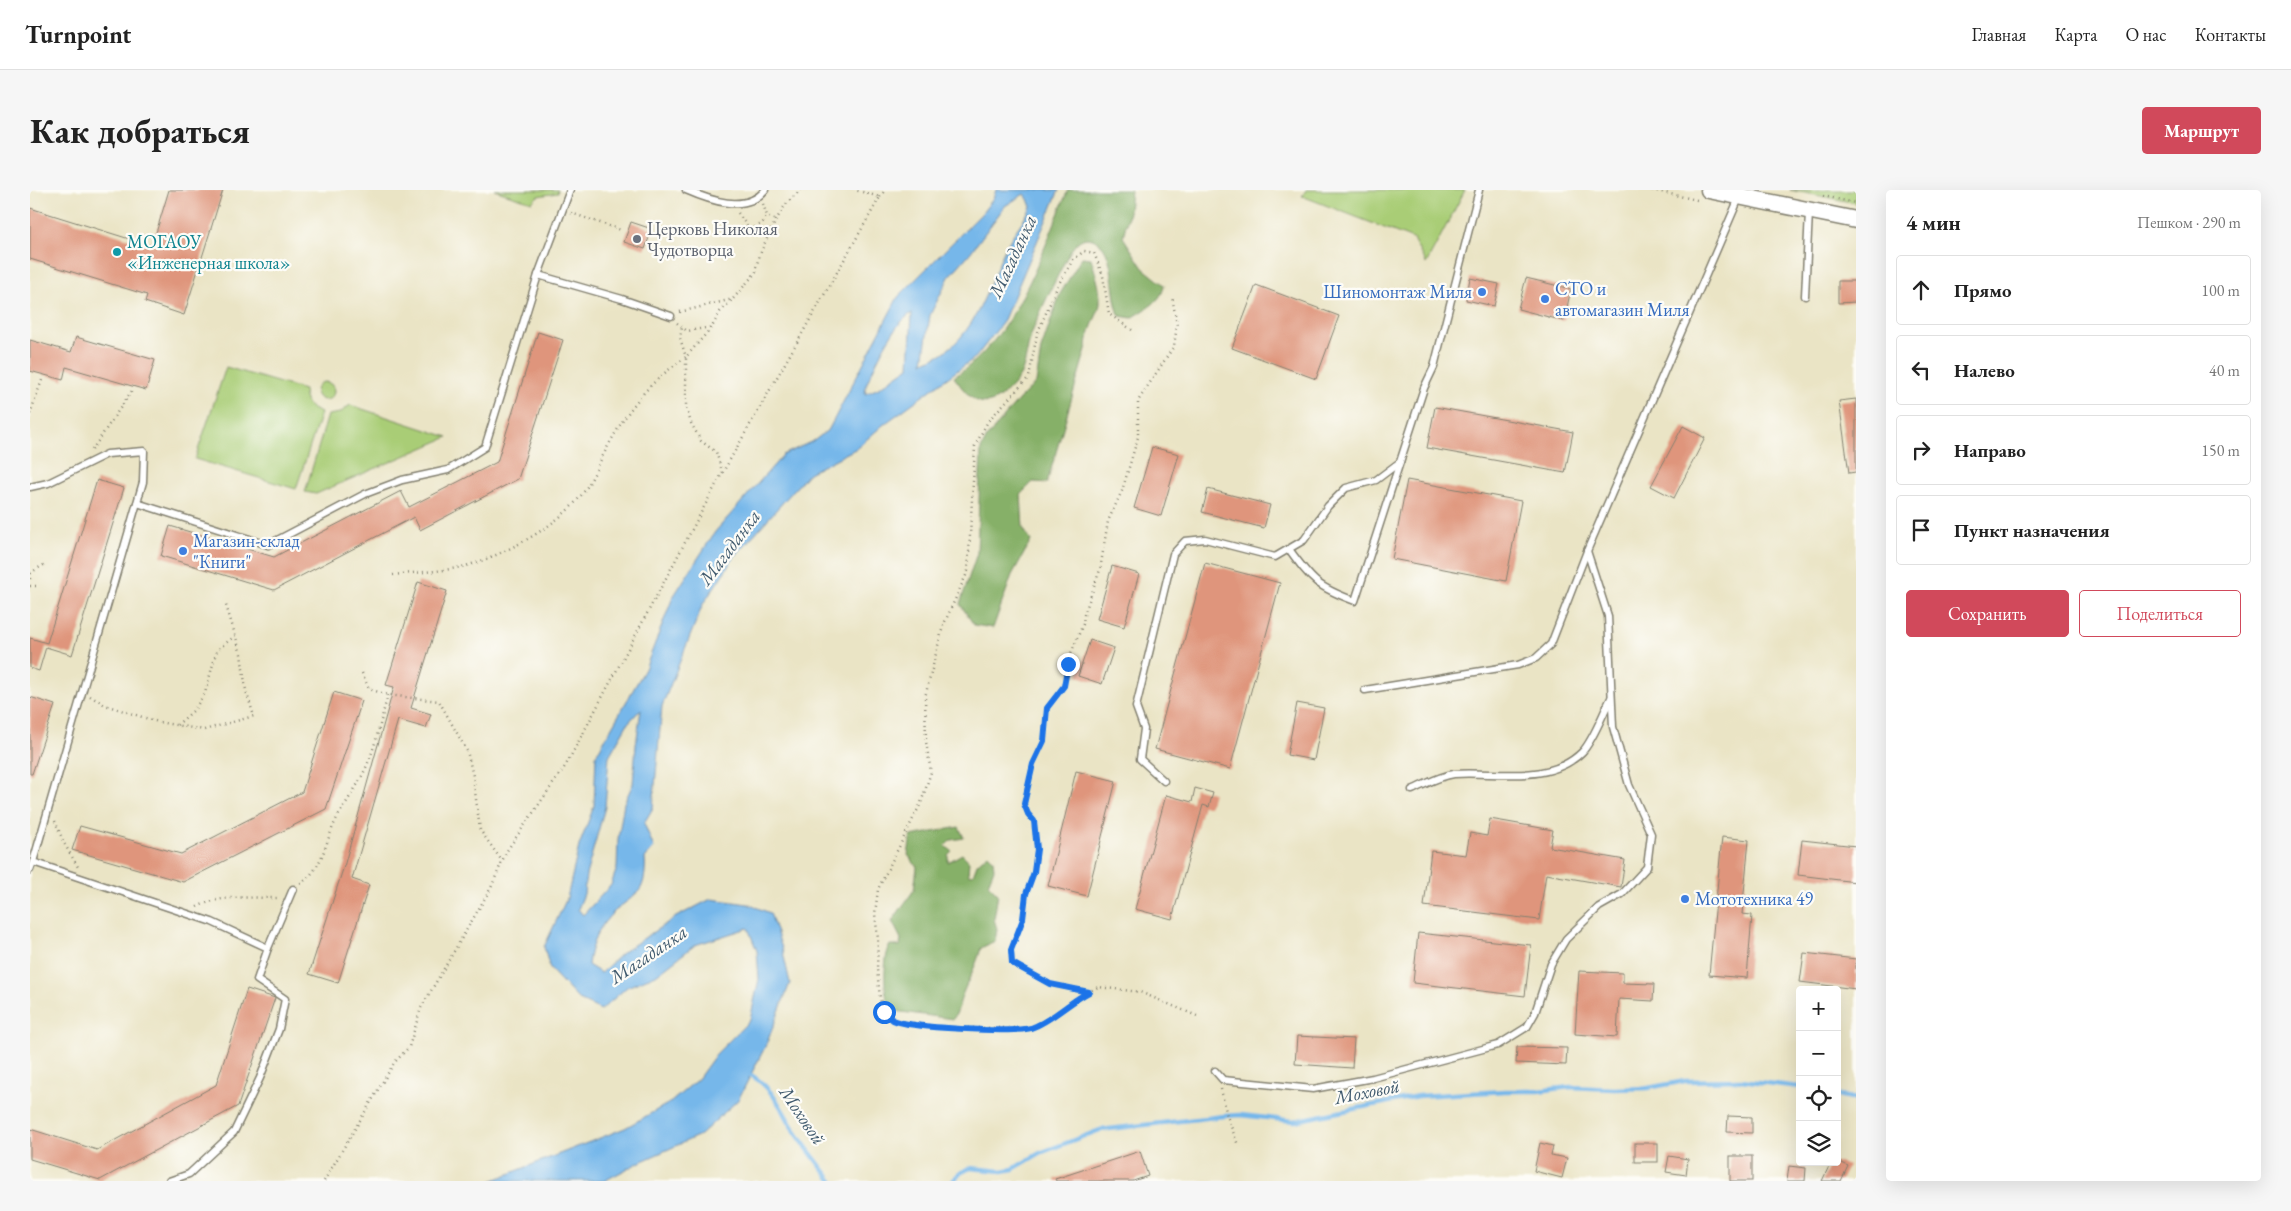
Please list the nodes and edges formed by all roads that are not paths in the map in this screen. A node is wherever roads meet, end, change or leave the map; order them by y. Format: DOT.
graph roads {
  1 [pos="570,190"];
  2 [pos="686,190"];
  3 [pos="1479,190"];
  4 [pos="1709,190"];
  5 [pos="763,193"];
  6 [pos="1740,197"];
  7 [pos="1809,211"];
  8 [pos="1856,220"];
  9 [pos="538,275"];
  10 [pos="1805,296"];
  11 [pos="672,316"];
  12 [pos="1400,462"];
  13 [pos="30,487"];
  14 [pos="137,504"];
  15 [pos="1288,549"];
  16 [pos="1587,551"];
  17 [pos="1365,690"];
  18 [pos="1612,697"];
  19 [pos="1164,781"];
  20 [pos="1412,790"];
  21 [pos="33,862"];
  22 [pos="30,870"];
  23 [pos="293,889"];
  24 [pos="268,948"];
  25 [pos="1215,1071"];
  26 [pos="169,1181"];
  1 -- 9 [label="lane"];
  2 -- 5 [label="lane"];
  3 -- 12 [label="lane"];
  4 -- 6 [label="street"];
  6 -- 7 [label="street"];
  6 -- 16 [label="lane"];
  7 -- 8 [label="street"];
  7 -- 10 [label="lane"];
  9 -- 11 [label="lane"];
  9 -- 14 [label="lane"];
  12 -- 15 [label="lane"];
  12 -- 15 [label="lane"];
  13 -- 14 [label="lane"];
  14 -- 21 [label="lane"];
  15 -- 19 [label="lane"];
  16 -- 17 [label="lane"];
  16 -- 18 [label="lane"];
  18 -- 20 [label="lane"];
  18 -- 25 [label="lane"];
  21 -- 22 [label="lane"];
  21 -- 24 [label="lane"];
  23 -- 24 [label="lane"];
  24 -- 26 [label="lane"];
}
